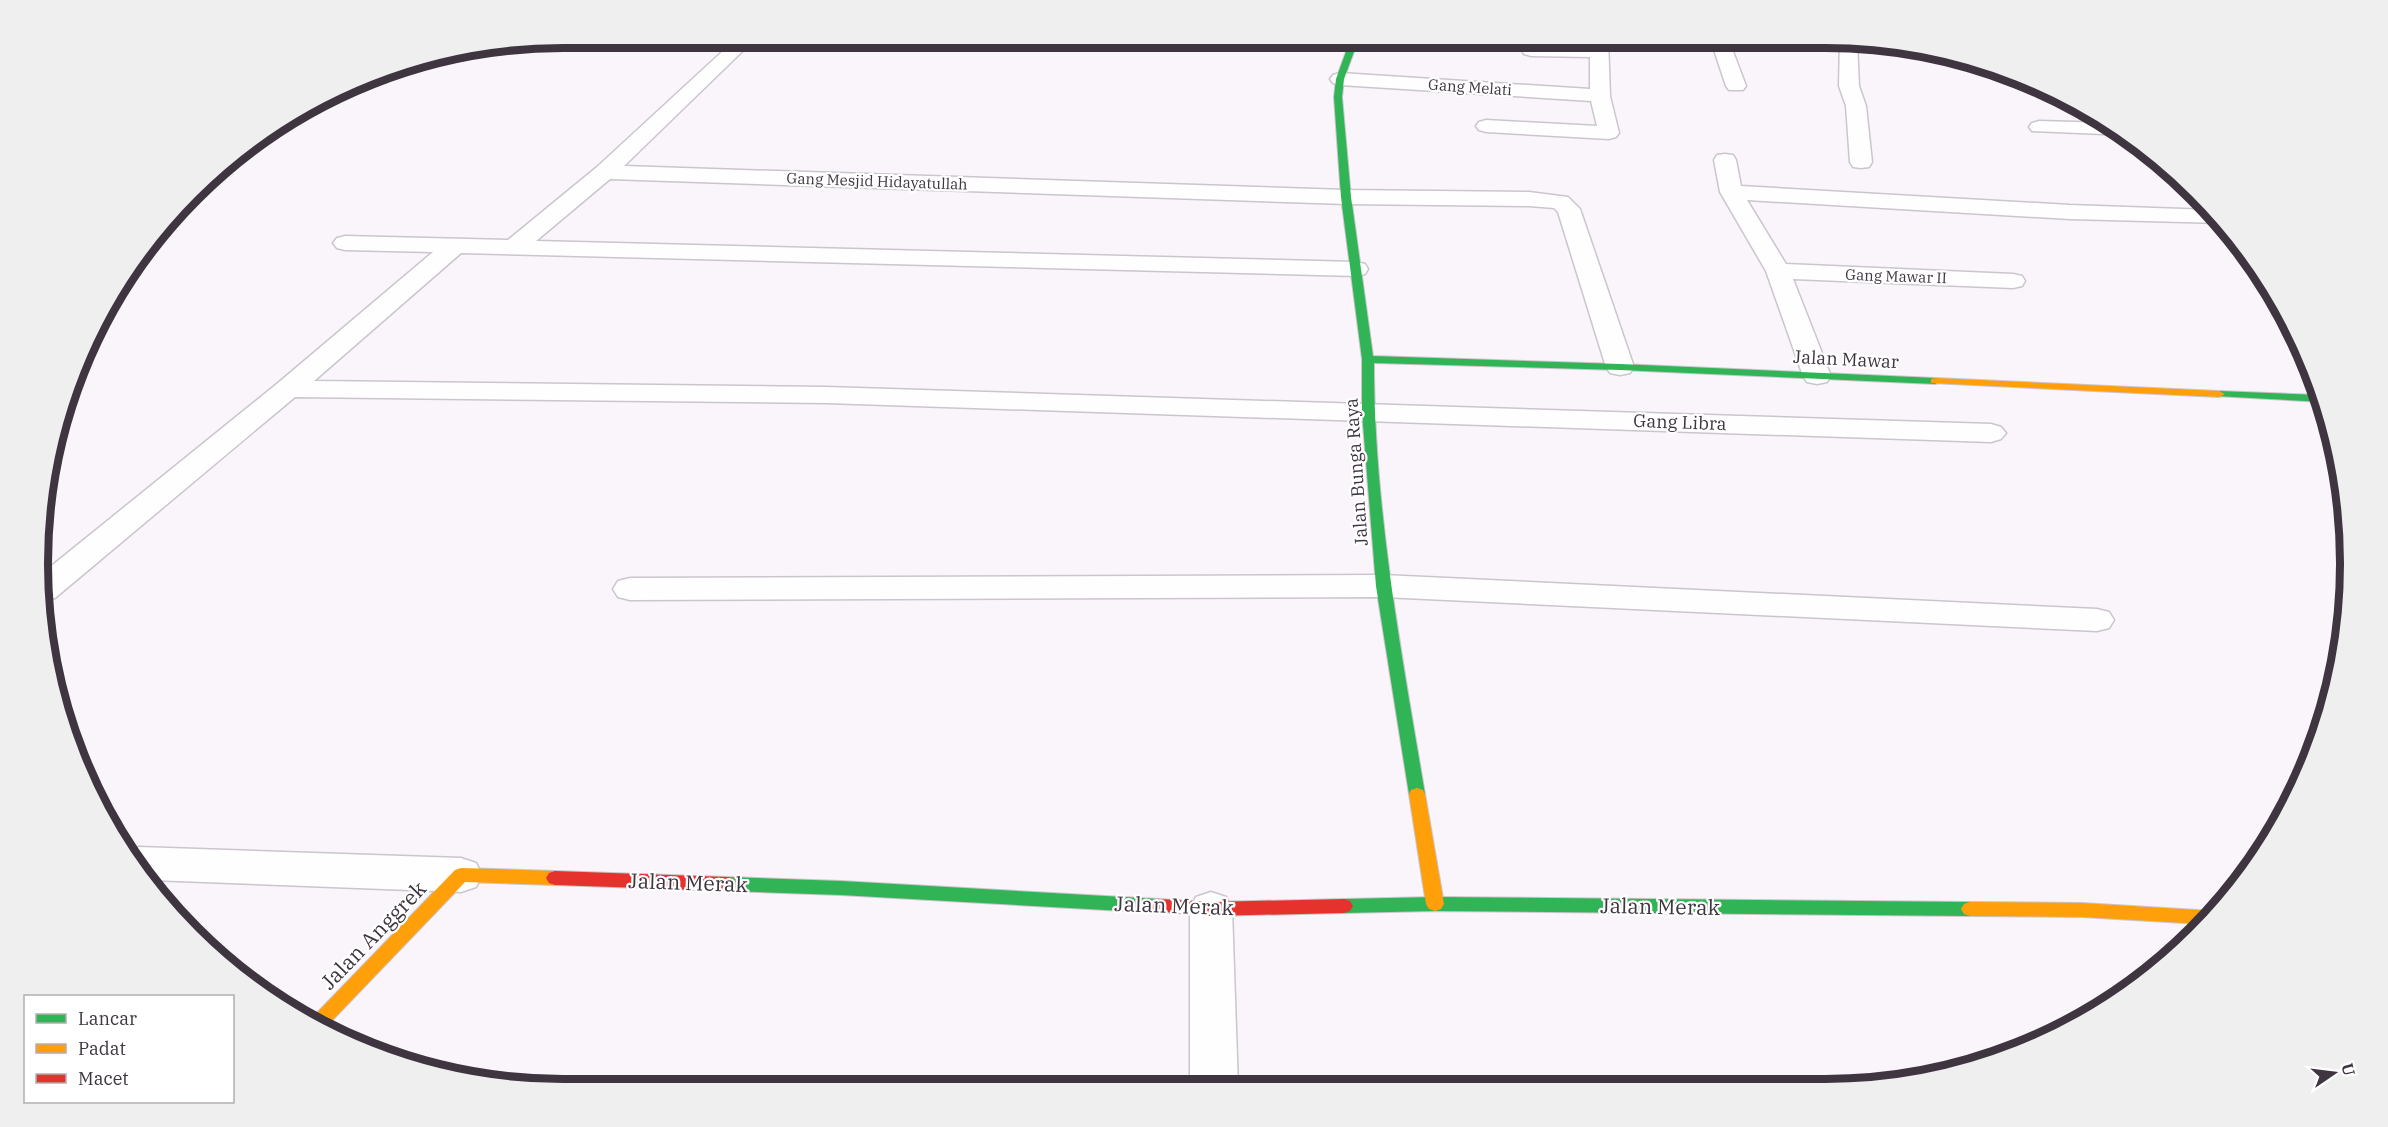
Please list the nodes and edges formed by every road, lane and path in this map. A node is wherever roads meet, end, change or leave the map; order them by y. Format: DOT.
graph roads {
  1 [pos="736,48"];
  2 [pos="1351,48"];
  3 [pos="1558,48"];
  4 [pos="1599,48"];
  5 [pos="1723,48"];
  6 [pos="1848,49"];
  7 [pos="1531,50"];
  8 [pos="1340,79"];
  9 [pos="1736,86"];
  10 [pos="1600,96"];
  11 [pos="1486,126"];
  12 [pos="2039,127"];
  13 [pos="2102,129"];
  14 [pos="1725,160"];
  15 [pos="1861,162"];
  16 [pos="605,172"];
  17 [pos="1731,192"];
  18 [pos="1346,197"];
  19 [pos="2205,217"];
  20 [pos="345,243"];
  21 [pos="455,246"];
  22 [pos="513,248"];
  23 [pos="1356,268"];
  24 [pos="1778,271"];
  25 [pos="2013,281"];
  26 [pos="1368,359"];
  27 [pos="1620,367"];
  28 [pos="1817,376"];
  29 [pos="288,389"];
  30 [pos="2313,399"];
  31 [pos="1368,412"];
  32 [pos="1991,433"];
  33 [pos="49,586"];
  34 [pos="1383,586"];
  35 [pos="630,588"];
  36 [pos="2097,620"];
  37 [pos="145,863"];
  38 [pos="461,875"];
  39 [pos="1435,904"];
  40 [pos="1210,909"];
  41 [pos="2200,916"];
  42 [pos="322,1019"];
  43 [pos="1214,1079"];
  1 -- 16 [label="street"];
  2 -- 8 [label="street, Jalan Bunga Raya"];
  3 -- 7 [label="street"];
  4 -- 10 [label="street"];
  5 -- 9 [label="street"];
  6 -- 15 [label="street"];
  8 -- 10 [label="street, Gang Melati"];
  8 -- 18 [label="street, Jalan Bunga Raya"];
  10 -- 11 [label="street"];
  12 -- 13 [label="street"];
  14 -- 17 [label="street"];
  16 -- 18 [label="street, Gang Mesjid Hidayatullah"];
  16 -- 22 [label="street"];
  17 -- 19 [label="street"];
  17 -- 24 [label="street"];
  18 -- 23 [label="street, Jalan Bunga Raya"];
  18 -- 27 [label="street, Gang Mesjid Hidayatullah"];
  20 -- 21 [label="street"];
  21 -- 22 [label="street"];
  21 -- 29 [label="street"];
  22 -- 23 [label="street"];
  23 -- 26 [label="street, Jalan Bunga Raya"];
  24 -- 25 [label="street, Gang Mawar II"];
  24 -- 28 [label="street"];
  26 -- 27 [label="street, Jalan Mawar"];
  26 -- 31 [label="street, Jalan Bunga Raya"];
  27 -- 28 [label="street, Jalan Mawar"];
  28 -- 30 [label="street, Jalan Mawar"];
  29 -- 31 [label="street, Gang Libra"];
  29 -- 33 [label="street"];
  31 -- 32 [label="street, Gang Libra"];
  31 -- 34 [label="street, Jalan Bunga Raya"];
  34 -- 35 [label="street"];
  34 -- 36 [label="street"];
  34 -- 39 [label="street, Jalan Bunga Raya"];
  37 -- 38 [label="street, Jalan Merak"];
  38 -- 40 [label="street, Jalan Merak"];
  38 -- 42 [label="street, Jalan Anggrek"];
  39 -- 40 [label="street, Jalan Merak"];
  39 -- 41 [label="street, Jalan Merak"];
  40 -- 43 [label="street"];
}
